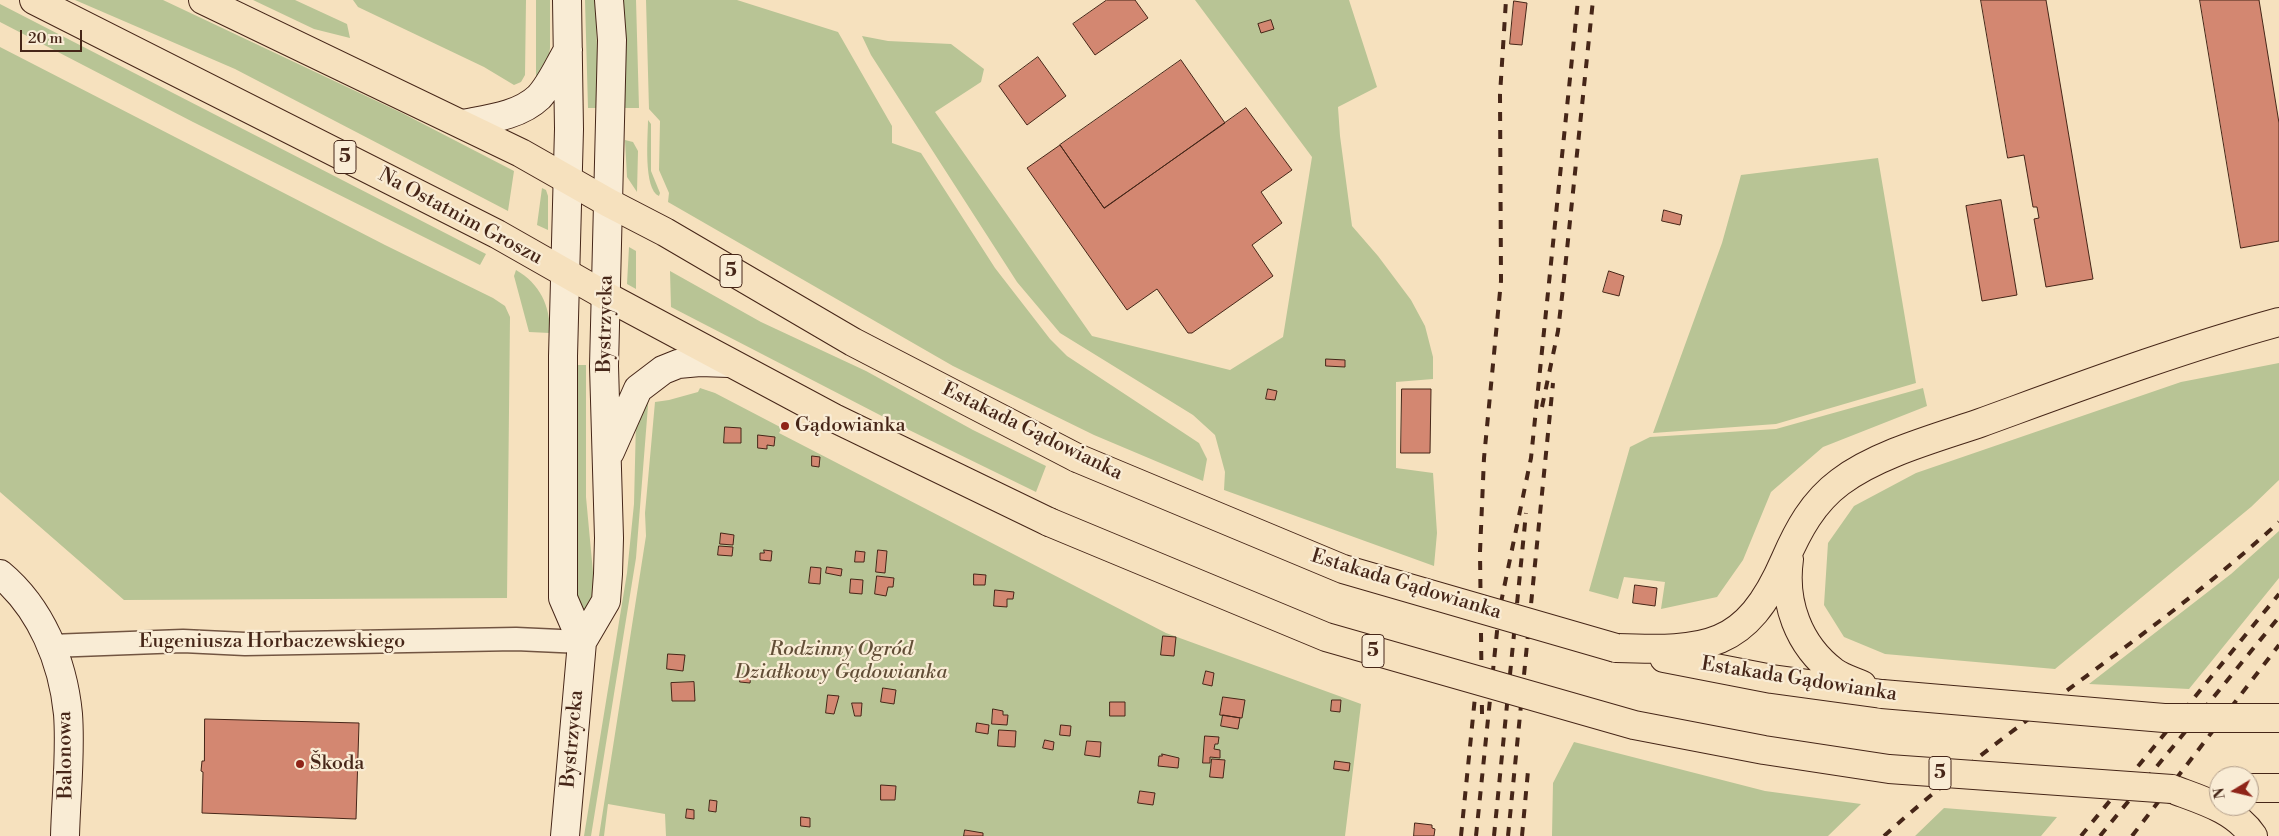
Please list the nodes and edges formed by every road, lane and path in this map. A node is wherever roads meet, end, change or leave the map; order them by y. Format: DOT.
graph roads {
  1 [pos="34,0"];
  2 [pos="203,0"];
  3 [pos="567,0"];
  4 [pos="609,0"];
  5 [pos="568,50"];
  6 [pos="462,124"];
  7 [pos="567,180"];
  8 [pos="608,203"];
  9 [pos="565,273"];
  10 [pos="606,296"];
  11 [pos="2279,322"];
  12 [pos="729,363"];
  13 [pos="606,460"];
  14 [pos="1790,547"];
  15 [pos="0,574"];
  16 [pos="582,642"];
  17 [pos="51,646"];
  18 [pos="1616,648"];
  19 [pos="1882,694"];
  20 [pos="2279,718"];
  21 [pos="2209,788"];
  22 [pos="2259,788"];
  23 [pos="2279,788"];
  24 [pos="2172,789"];
  25 [pos="65,836"];
  26 [pos="565,836"];
  27 [pos="2253,836"];
  1 -- 9 [label="main road, Na Ostatnim Groszu / 5"];
  2 -- 6 [label="main road, 5"];
  3 -- 5 [label="street, Bystrzycka"];
  4 -- 8 [label="street, Bystrzycka"];
  5 -- 6 [label="street"];
  5 -- 7 [label="street, Bystrzycka"];
  6 -- 7 [label="main road, 5"];
  7 -- 8 [label="main road, 5"];
  7 -- 9 [label="street, Bystrzycka"];
  8 -- 10 [label="street, Bystrzycka"];
  8 -- 18 [label="main road, Estakada Gądowianka / 5, bridge"];
  9 -- 10 [label="main road, 5"];
  9 -- 16 [label="street, Bystrzycka"];
  10 -- 12 [label="main road, 5"];
  10 -- 13 [label="street, Bystrzycka"];
  11 -- 14 [label="main road"];
  12 -- 13 [label="street"];
  12 -- 24 [label="main road, 5, bridge"];
  13 -- 16 [label="street, Bystrzycka"];
  14 -- 18 [label="main road"];
  14 -- 19 [label="main road"];
  15 -- 17 [label="street"];
  16 -- 17 [label="street, Eugeniusza Horbaczewskiego"];
  16 -- 26 [label="street, Bystrzycka"];
  17 -- 25 [label="street, Balonowa"];
  18 -- 19 [label="main road, Estakada Gądowianka / 5"];
  19 -- 20 [label="main road, Estakada Gądowianka / 5, bridge"];
  21 -- 24 [label="main road, 5"];
  22 -- 23 [label="main road"];
  24 -- 27 [label="main road"];
}
